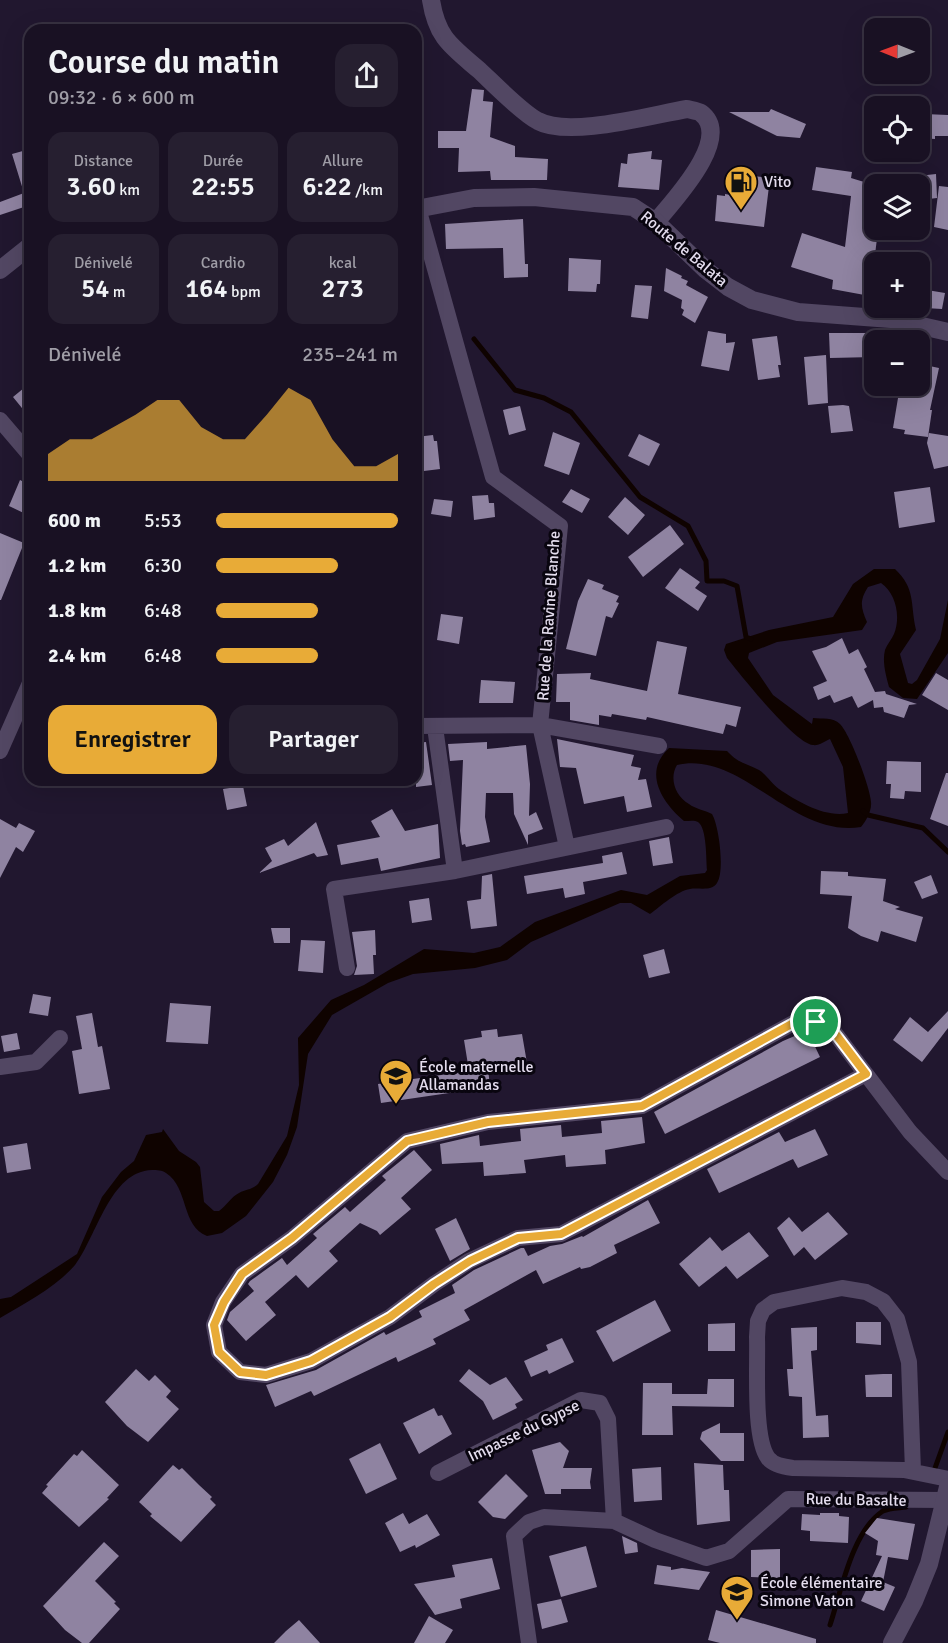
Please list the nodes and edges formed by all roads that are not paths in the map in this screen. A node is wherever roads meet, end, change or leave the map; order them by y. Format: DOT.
graph roads {
  1 [pos="432,0"];
  2 [pos="422,207"];
  3 [pos="656,222"];
  4 [pos="422,226"];
  5 [pos="24,251"];
  6 [pos="0,270"];
  7 [pos="948,332"];
  8 [pos="0,420"];
  9 [pos="24,447"];
  10 [pos="24,697"];
  11 [pos="422,726"];
  12 [pos="540,726"];
  13 [pos="435,727"];
  14 [pos="660,746"];
  15 [pos="0,751"];
  16 [pos="666,827"];
  17 [pos="567,847"];
  18 [pos="455,871"];
  19 [pos="347,968"];
  20 [pos="60,1038"];
  21 [pos="0,1067"];
  22 [pos="866,1074"];
  23 [pos="948,1172"];
  24 [pos="913,1471"];
  25 [pos="438,1473"];
  26 [pos="948,1479"];
  27 [pos="947,1496"];
  28 [pos="614,1521"];
  29 [pos="529,1643"];
  30 [pos="892,1643"];
  1 -- 3 [label="street"];
  2 -- 3 [label="street, Route de Balata"];
  3 -- 7 [label="street, Route de Balata"];
  4 -- 12 [label="street, Rue de la Ravine Blanche"];
  5 -- 6 [label="street"];
  8 -- 9 [label="street"];
  10 -- 15 [label="street"];
  11 -- 13 [label="street"];
  12 -- 13 [label="street"];
  12 -- 14 [label="street"];
  12 -- 17 [label="street, Rue de la Ravine Blanche"];
  13 -- 18 [label="street"];
  16 -- 17 [label="street"];
  17 -- 18 [label="street"];
  18 -- 19 [label="street"];
  20 -- 21 [label="street"];
  22 -- 22 [label="street"];
  22 -- 23 [label="street"];
  24 -- 24 [label="street"];
  24 -- 26 [label="street"];
  25 -- 28 [label="street, Impasse du Gypse"];
  27 -- 28 [label="street, Rue du Basalte"];
  27 -- 30 [label="street"];
  28 -- 29 [label="street, Rue du Basalte"];
}
